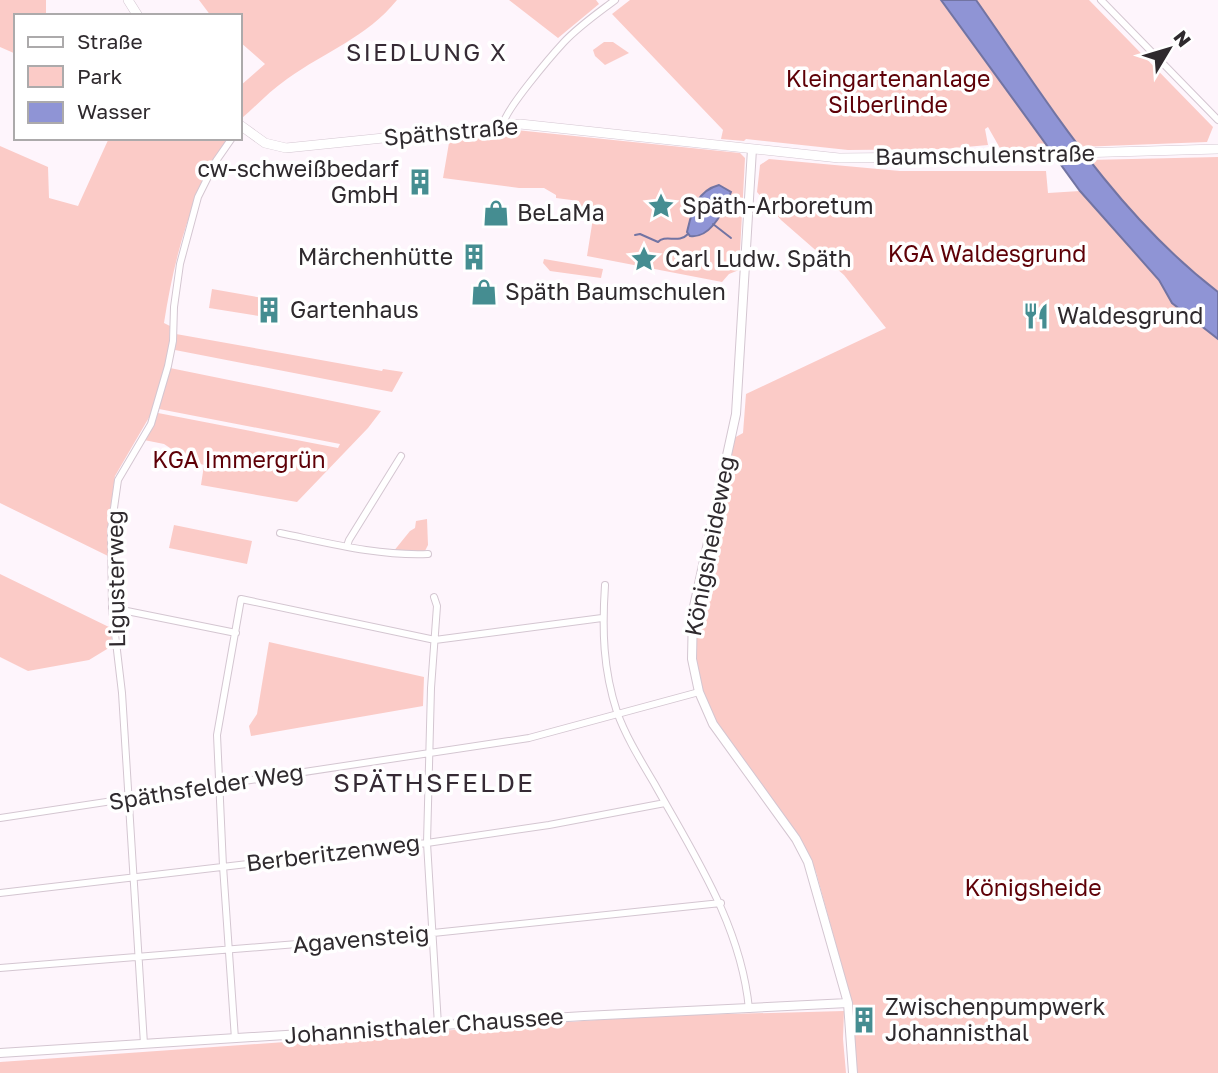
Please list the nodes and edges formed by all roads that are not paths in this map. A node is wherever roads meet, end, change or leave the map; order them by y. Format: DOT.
graph roads {
  1 [pos="615,0"];
  2 [pos="1101,0"];
  3 [pos="517,101"];
  4 [pos="1218,120"];
  5 [pos="514,124"];
  6 [pos="503,125"];
  7 [pos="242,128"];
  8 [pos="231,140"];
  9 [pos="752,149"];
  10 [pos="1218,149"];
  11 [pos="401,456"];
  12 [pos="280,533"];
  13 [pos="347,546"];
  14 [pos="428,554"];
  15 [pos="605,585"];
  16 [pos="434,597"];
  17 [pos="112,608"];
  18 [pos="602,618"];
  19 [pos="236,633"];
  20 [pos="435,640"];
  21 [pos="699,692"];
  22 [pos="618,714"];
  23 [pos="429,753"];
  24 [pos="220,785"];
  25 [pos="128,798"];
  26 [pos="665,803"];
  27 [pos="0,818"];
  28 [pos="427,843"];
  29 [pos="223,866"];
  30 [pos="133,877"];
  31 [pos="0,893"];
  32 [pos="720,903"];
  33 [pos="433,933"];
  34 [pos="229,950"];
  35 [pos="138,957"];
  36 [pos="0,968"];
  37 [pos="849,1003"];
  38 [pos="749,1009"];
  39 [pos="438,1025"];
  40 [pos="235,1039"];
  41 [pos="144,1044"];
  42 [pos="0,1053"];
  43 [pos="853,1073"];
  1 -- 3 [label="street"];
  2 -- 4 [label="street"];
  3 -- 5 [label="street"];
  3 -- 6 [label="street"];
  5 -- 6 [label="main road, Späthstraße"];
  5 -- 9 [label="main road, Späthstraße"];
  6 -- 7 [label="main road, Späthstraße"];
  8 -- 17 [label="street, Ligusterweg"];
  9 -- 10 [label="main road, Baumschulenstraße"];
  9 -- 21 [label="street, Königsheideweg"];
  11 -- 13 [label="street"];
  12 -- 13 [label="street"];
  13 -- 14 [label="street"];
  15 -- 18 [label="street"];
  16 -- 20 [label="street"];
  17 -- 19 [label="street"];
  17 -- 25 [label="street, Ligusterweg"];
  18 -- 20 [label="street"];
  18 -- 22 [label="street"];
  19 -- 20 [label="street"];
  19 -- 24 [label="street"];
  20 -- 23 [label="street"];
  21 -- 22 [label="street, Späthsfelder Weg"];
  21 -- 37 [label="street, Königsheideweg"];
  22 -- 23 [label="street, Späthsfelder Weg"];
  22 -- 26 [label="street"];
  23 -- 24 [label="street, Späthsfelder Weg"];
  23 -- 28 [label="street"];
  24 -- 25 [label="street, Späthsfelder Weg"];
  24 -- 29 [label="street"];
  25 -- 27 [label="street, Späthsfelder Weg"];
  25 -- 30 [label="street, Ligusterweg"];
  26 -- 28 [label="street, Berberitzenweg"];
  26 -- 32 [label="street"];
  28 -- 29 [label="street, Berberitzenweg"];
  28 -- 33 [label="street"];
  29 -- 30 [label="street, Berberitzenweg"];
  29 -- 34 [label="street"];
  30 -- 31 [label="street, Berberitzenweg"];
  30 -- 35 [label="street, Ligusterweg"];
  32 -- 33 [label="street, Agavensteig"];
  32 -- 38 [label="street"];
  33 -- 34 [label="street, Agavensteig"];
  33 -- 39 [label="street"];
  34 -- 35 [label="street, Agavensteig"];
  34 -- 40 [label="street"];
  35 -- 36 [label="street, Agavensteig"];
  35 -- 41 [label="street, Ligusterweg"];
  37 -- 38 [label="street, Johannisthaler Chaussee"];
  37 -- 43 [label="street, Königsheideweg"];
  38 -- 39 [label="street, Johannisthaler Chaussee"];
  39 -- 40 [label="street, Johannisthaler Chaussee"];
  40 -- 41 [label="street, Johannisthaler Chaussee"];
  41 -- 42 [label="street, Johannisthaler Chaussee"];
}
